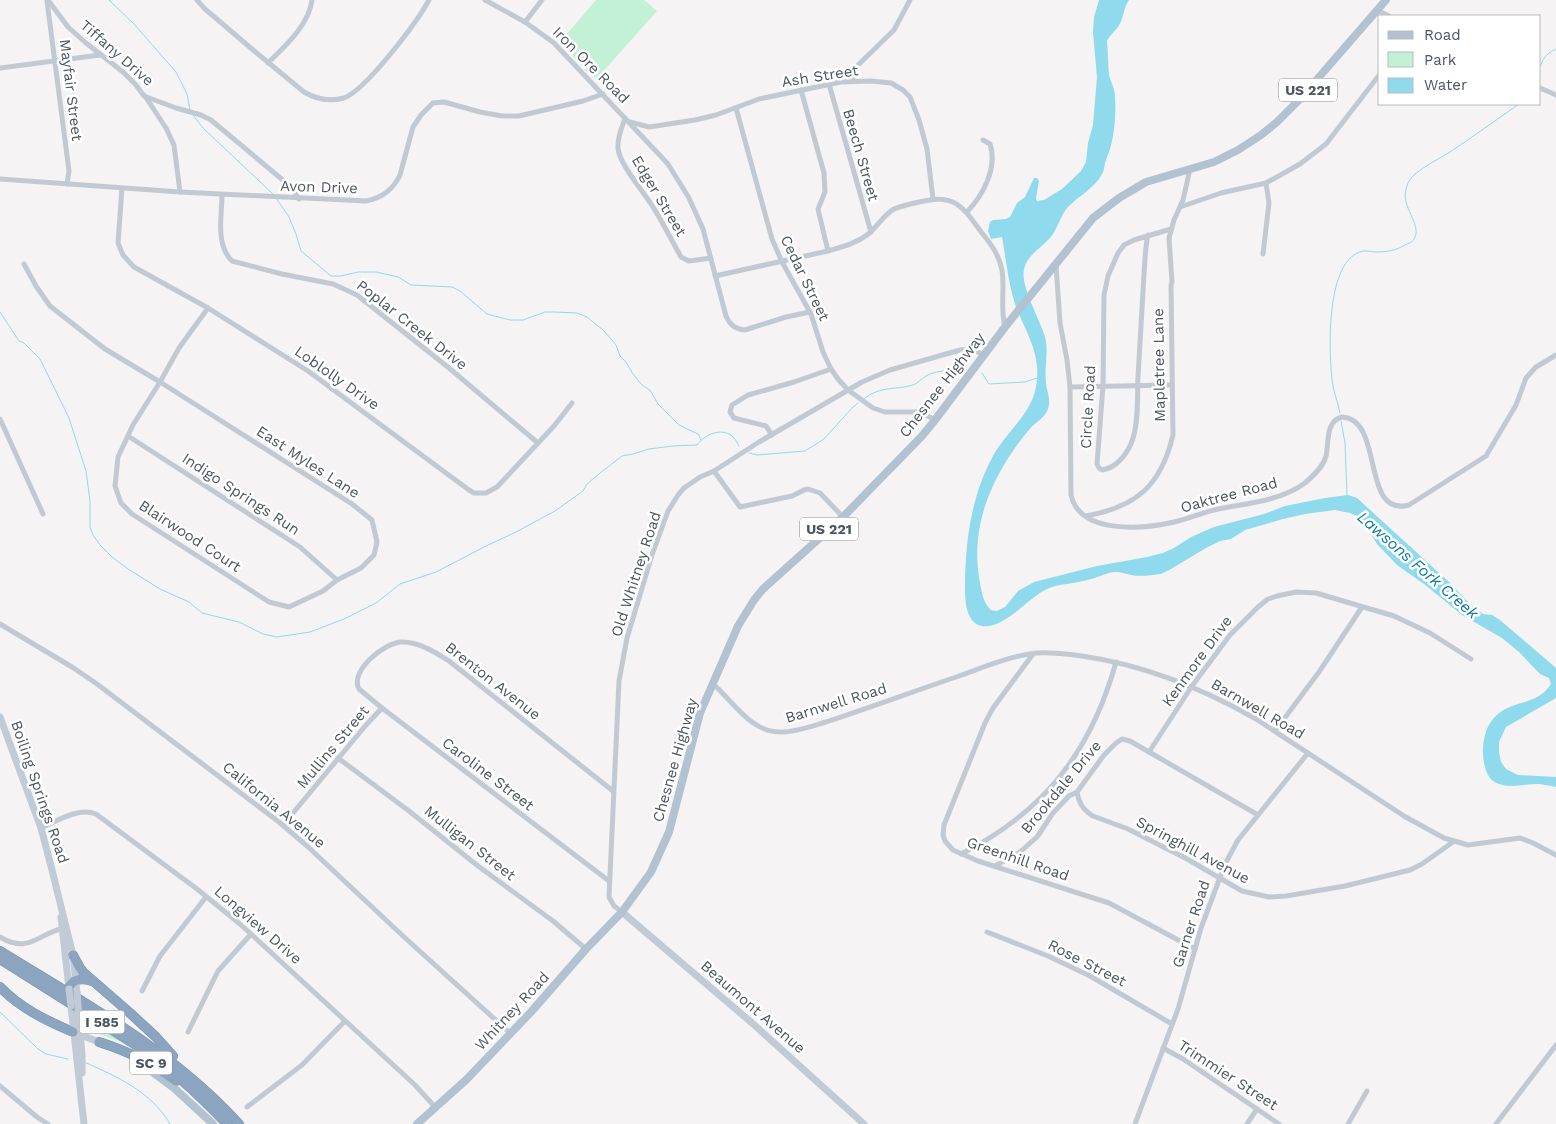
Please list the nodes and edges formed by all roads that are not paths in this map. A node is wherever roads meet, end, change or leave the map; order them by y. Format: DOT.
graph roads {
  1 [pos="47,0"];
  2 [pos="197,0"];
  3 [pos="312,0"];
  4 [pos="429,0"];
  5 [pos="485,0"];
  6 [pos="542,0"];
  7 [pos="910,0"];
  8 [pos="1386,0"];
  9 [pos="1378,10"];
  10 [pos="1387,15"];
  11 [pos="525,22"];
  12 [pos="100,55"];
  13 [pos="55,60"];
  14 [pos="268,63"];
  15 [pos="0,68"];
  16 [pos="1378,77"];
  17 [pos="853,81"];
  18 [pos="829,84"];
  19 [pos="1541,88"];
  20 [pos="801,90"];
  21 [pos="602,94"];
  22 [pos="1556,95"];
  23 [pos="144,96"];
  24 [pos="736,108"];
  25 [pos="627,120"];
  26 [pos="982,140"];
  27 [pos="1190,168"];
  28 [pos="0,179"];
  29 [pos="68,184"];
  30 [pos="1266,184"];
  31 [pos="122,188"];
  32 [pos="180,192"];
  33 [pos="222,194"];
  34 [pos="298,198"];
  35 [pos="933,199"];
  36 [pos="1180,207"];
  37 [pos="967,212"];
  38 [pos="1171,229"];
  39 [pos="870,232"];
  40 [pos="1148,236"];
  41 [pos="828,251"];
  42 [pos="1262,254"];
  43 [pos="711,258"];
  44 [pos="782,262"];
  45 [pos="24,264"];
  46 [pos="1056,265"];
  47 [pos="715,276"];
  48 [pos="208,308"];
  49 [pos="810,312"];
  50 [pos="1004,327"];
  51 [pos="984,356"];
  52 [pos="1556,356"];
  53 [pos="831,369"];
  54 [pos="160,382"];
  55 [pos="1171,385"];
  56 [pos="1103,386"];
  57 [pos="1138,386"];
  58 [pos="1070,387"];
  59 [pos="848,390"];
  60 [pos="572,403"];
  61 [pos="0,419"];
  62 [pos="935,420"];
  63 [pos="772,435"];
  64 [pos="128,436"];
  65 [pos="538,443"];
  66 [pos="714,471"];
  67 [pos="43,514"];
  68 [pos="1085,516"];
  69 [pos="843,517"];
  70 [pos="337,580"];
  71 [pos="1362,607"];
  72 [pos="0,624"];
  73 [pos="1033,654"];
  74 [pos="1471,659"];
  75 [pos="1116,662"];
  76 [pos="357,682"];
  77 [pos="712,684"];
  78 [pos="1192,686"];
  79 [pos="382,708"];
  80 [pos="0,717"];
  81 [pos="1275,731"];
  82 [pos="1148,752"];
  83 [pos="1308,753"];
  84 [pos="338,758"];
  85 [pos="613,791"];
  86 [pos="1077,792"];
  87 [pos="1258,815"];
  88 [pos="283,825"];
  89 [pos="41,828"];
  90 [pos="1453,842"];
  91 [pos="961,854"];
  92 [pos="1556,855"];
  93 [pos="995,866"];
  94 [pos="1219,878"];
  95 [pos="610,881"];
  96 [pos="206,897"];
  97 [pos="622,912"];
  98 [pos="64,928"];
  99 [pos="987,932"];
  100 [pos="251,934"];
  101 [pos="0,937"];
  102 [pos="586,949"];
  103 [pos="1195,949"];
  104 [pos="0,951"];
  105 [pos="73,955"];
  106 [pos="0,959"];
  107 [pos="92,981"];
  108 [pos="71,985"];
  109 [pos="0,988"];
  110 [pos="142,991"];
  111 [pos="74,1004"];
  112 [pos="345,1021"];
  113 [pos="1172,1024"];
  114 [pos="188,1032"];
  115 [pos="77,1033"];
  116 [pos="510,1033"];
  117 [pos="97,1041"];
  118 [pos="1556,1046"];
  119 [pos="1163,1048"];
  120 [pos="82,1051"];
  121 [pos="190,1075"];
  122 [pos="0,1086"];
  123 [pos="1367,1091"];
  124 [pos="197,1094"];
  125 [pos="81,1096"];
  126 [pos="248,1107"];
  127 [pos="436,1108"];
  128 [pos="225,1109"];
  129 [pos="1257,1109"];
  130 [pos="48,1124"];
  131 [pos="84,1124"];
  132 [pos="213,1124"];
  133 [pos="226,1124"];
  134 [pos="239,1124"];
  135 [pos="247,1124"];
  136 [pos="417,1124"];
  137 [pos="864,1124"];
  138 [pos="1135,1124"];
  139 [pos="1247,1124"];
  140 [pos="1279,1124"];
  141 [pos="1348,1124"];
  142 [pos="1496,1124"];
  1 -- 12 [label="street, Tiffany Drive"];
  1 -- 13 [label="street, Mayfair Street"];
  2 -- 14 [label="street"];
  3 -- 14 [label="street"];
  4 -- 14 [label="street"];
  5 -- 11 [label="street, Iron Ore Road"];
  6 -- 11 [label="street"];
  7 -- 17 [label="street"];
  8 -- 9 [label="main road, Chesnee Highway / US 221"];
  9 -- 10 [label="street"];
  9 -- 27 [label="main road, Chesnee Highway / US 221"];
  11 -- 21 [label="street, Iron Ore Road"];
  12 -- 13 [label="street"];
  12 -- 23 [label="street, Tiffany Drive"];
  13 -- 15 [label="street"];
  13 -- 29 [label="street, Mayfair Street"];
  16 -- 30 [label="street"];
  17 -- 18 [label="street, Ash Street"];
  17 -- 35 [label="street, Ash Street"];
  18 -- 20 [label="street, Ash Street"];
  18 -- 39 [label="street, Beech Street"];
  19 -- 22 [label="street"];
  20 -- 24 [label="street, Ash Street"];
  20 -- 41 [label="street"];
  21 -- 25 [label="street, Iron Ore Road"];
  21 -- 34 [label="street, Avon Drive"];
  23 -- 32 [label="street"];
  23 -- 34 [label="street, Tiffany Drive"];
  24 -- 25 [label="street, Ash Street"];
  24 -- 44 [label="street, Cedar Street"];
  25 -- 43 [label="street, Iron Ore Road"];
  25 -- 43 [label="street, Edger Street"];
  26 -- 37 [label="street"];
  27 -- 36 [label="street, Mapletree Lane"];
  27 -- 46 [label="main road, Chesnee Highway / US 221"];
  28 -- 29 [label="street, Avon Drive"];
  29 -- 31 [label="street, Avon Drive"];
  30 -- 36 [label="street"];
  30 -- 42 [label="street"];
  31 -- 32 [label="street, Avon Drive"];
  31 -- 48 [label="street, Loblolly Drive"];
  32 -- 33 [label="street, Avon Drive"];
  33 -- 34 [label="street, Avon Drive"];
  33 -- 65 [label="street, Poplar Creek Drive"];
  35 -- 37 [label="street"];
  35 -- 39 [label="street"];
  36 -- 38 [label="street, Mapletree Lane"];
  37 -- 50 [label="street"];
  38 -- 40 [label="street, Circle Road"];
  38 -- 55 [label="street, Mapletree Lane"];
  39 -- 41 [label="street"];
  40 -- 56 [label="street, Circle Road"];
  40 -- 57 [label="street, Circle Road"];
  41 -- 44 [label="street"];
  43 -- 47 [label="street, Iron Ore Road"];
  44 -- 47 [label="street"];
  44 -- 49 [label="street, Cedar Street"];
  45 -- 54 [label="street"];
  46 -- 50 [label="main road, Chesnee Highway / US 221"];
  46 -- 58 [label="street"];
  47 -- 49 [label="street, Iron Ore Road"];
  48 -- 54 [label="street, Blairwood Court"];
  48 -- 65 [label="street, Loblolly Drive"];
  49 -- 53 [label="street, Cedar Street"];
  50 -- 51 [label="main road, Chesnee Highway / US 221"];
  51 -- 59 [label="street, Old Whitney Road"];
  51 -- 62 [label="main road, Chesnee Highway / US 221"];
  52 -- 68 [label="street, Oaktree Road"];
  53 -- 59 [label="street, Cedar Street"];
  53 -- 63 [label="street"];
  54 -- 64 [label="street, Blairwood Court"];
  54 -- 70 [label="street, East Myles Lane"];
  55 -- 57 [label="street"];
  55 -- 68 [label="street, Mapletree Lane"];
  56 -- 57 [label="street"];
  56 -- 57 [label="street, Circle Road"];
  56 -- 58 [label="street"];
  58 -- 68 [label="street"];
  59 -- 62 [label="street, Cedar Street"];
  59 -- 63 [label="street, Old Whitney Road"];
  60 -- 65 [label="street, Loblolly Drive"];
  61 -- 67 [label="street"];
  62 -- 69 [label="main road, Chesnee Highway / US 221"];
  63 -- 66 [label="street, Old Whitney Road"];
  64 -- 70 [label="street, Indigo Springs Run"];
  64 -- 70 [label="street, Blairwood Court"];
  66 -- 69 [label="street"];
  66 -- 85 [label="street, Old Whitney Road"];
  69 -- 77 [label="main road, Chesnee Highway / US 221"];
  71 -- 74 [label="street, Kenmore Drive"];
  71 -- 78 [label="street, Kenmore Drive"];
  71 -- 81 [label="street"];
  72 -- 88 [label="street, California Avenue"];
  73 -- 75 [label="street, Barnwell Road"];
  73 -- 77 [label="street, Barnwell Road"];
  73 -- 91 [label="street, Greenhill Road"];
  75 -- 78 [label="street, Barnwell Road"];
  75 -- 91 [label="street"];
  76 -- 79 [label="street, Caroline Street"];
  76 -- 85 [label="street, Brenton Avenue"];
  77 -- 97 [label="main road, Chesnee Highway / US 221"];
  78 -- 81 [label="street, Barnwell Road"];
  78 -- 82 [label="street, Kenmore Drive"];
  79 -- 84 [label="street, Mullins Street"];
  79 -- 95 [label="street, Caroline Street"];
  80 -- 89 [label="main road, Boiling Springs Road / SC 9"];
  81 -- 83 [label="street, Barnwell Road"];
  82 -- 86 [label="street, Brookdale Drive"];
  82 -- 87 [label="street"];
  83 -- 87 [label="street, Garner Road"];
  83 -- 90 [label="street, Barnwell Road"];
  84 -- 88 [label="street, Mullins Street"];
  84 -- 102 [label="street, Mulligan Street"];
  85 -- 95 [label="street, Old Whitney Road"];
  86 -- 93 [label="street, Brookdale Drive"];
  86 -- 94 [label="street, Springhill Avenue"];
  87 -- 94 [label="street, Garner Road"];
  88 -- 116 [label="street, California Avenue"];
  89 -- 96 [label="street, Longview Drive"];
  89 -- 98 [label="main road, Boiling Springs Road / SC 9"];
  90 -- 92 [label="street, Barnwell Road"];
  90 -- 94 [label="street, Springhill Avenue"];
  91 -- 93 [label="street, Greenhill Road"];
  93 -- 103 [label="street, Greenhill Road"];
  94 -- 103 [label="street, Garner Road"];
  95 -- 97 [label="street, Old Whitney Road"];
  96 -- 100 [label="street, Longview Drive"];
  96 -- 110 [label="street"];
  97 -- 102 [label="main road, Whitney Road / US 221"];
  97 -- 137 [label="main road, Beaumont Avenue"];
  98 -- 101 [label="street"];
  98 -- 105 [label="main road, Boiling Springs Road / SC 9"];
  98 -- 108 [label="main road, Boiling Springs Road / SC 9"];
  99 -- 113 [label="street, Rose Street"];
  100 -- 112 [label="street, Longview Drive"];
  100 -- 114 [label="street"];
  102 -- 116 [label="main road, Whitney Road / US 221"];
  103 -- 113 [label="street, Garner Road"];
  104 -- 121 [label="highway, I 585"];
  105 -- 107 [label="highway, SC 9"];
  105 -- 108 [label="main road, Boiling Springs Road"];
  106 -- 124 [label="highway, I 585"];
  107 -- 108 [label="highway"];
  107 -- 121 [label="highway, SC 9"];
  108 -- 111 [label="main road, Boiling Springs Road / SC 9, bridge"];
  108 -- 111 [label="main road, Boiling Springs Road, bridge"];
  109 -- 115 [label="highway"];
  111 -- 115 [label="main road, bridge"];
  112 -- 126 [label="street"];
  112 -- 127 [label="street, Longview Drive"];
  113 -- 119 [label="street, Garner Road"];
  115 -- 117 [label="main road, SC 9"];
  115 -- 120 [label="main road"];
  115 -- 125 [label="main road"];
  116 -- 127 [label="main road, Whitney Road / US 221"];
  117 -- 120 [label="main road"];
  117 -- 124 [label="highway, SC 9"];
  117 -- 132 [label="main road"];
  118 -- 142 [label="street"];
  119 -- 129 [label="street, Trimmier Street"];
  119 -- 138 [label="street, Garner Road"];
  120 -- 125 [label="main road"];
  121 -- 128 [label="highway, I 585"];
  122 -- 130 [label="street"];
  123 -- 141 [label="street"];
  124 -- 133 [label="highway, I 585"];
  125 -- 131 [label="main road"];
  127 -- 136 [label="main road, Whitney Road / US 221"];
  128 -- 134 [label="highway, I 585"];
  128 -- 135 [label="highway"];
  129 -- 139 [label="street"];
  129 -- 140 [label="street, Trimmier Street"];
}
